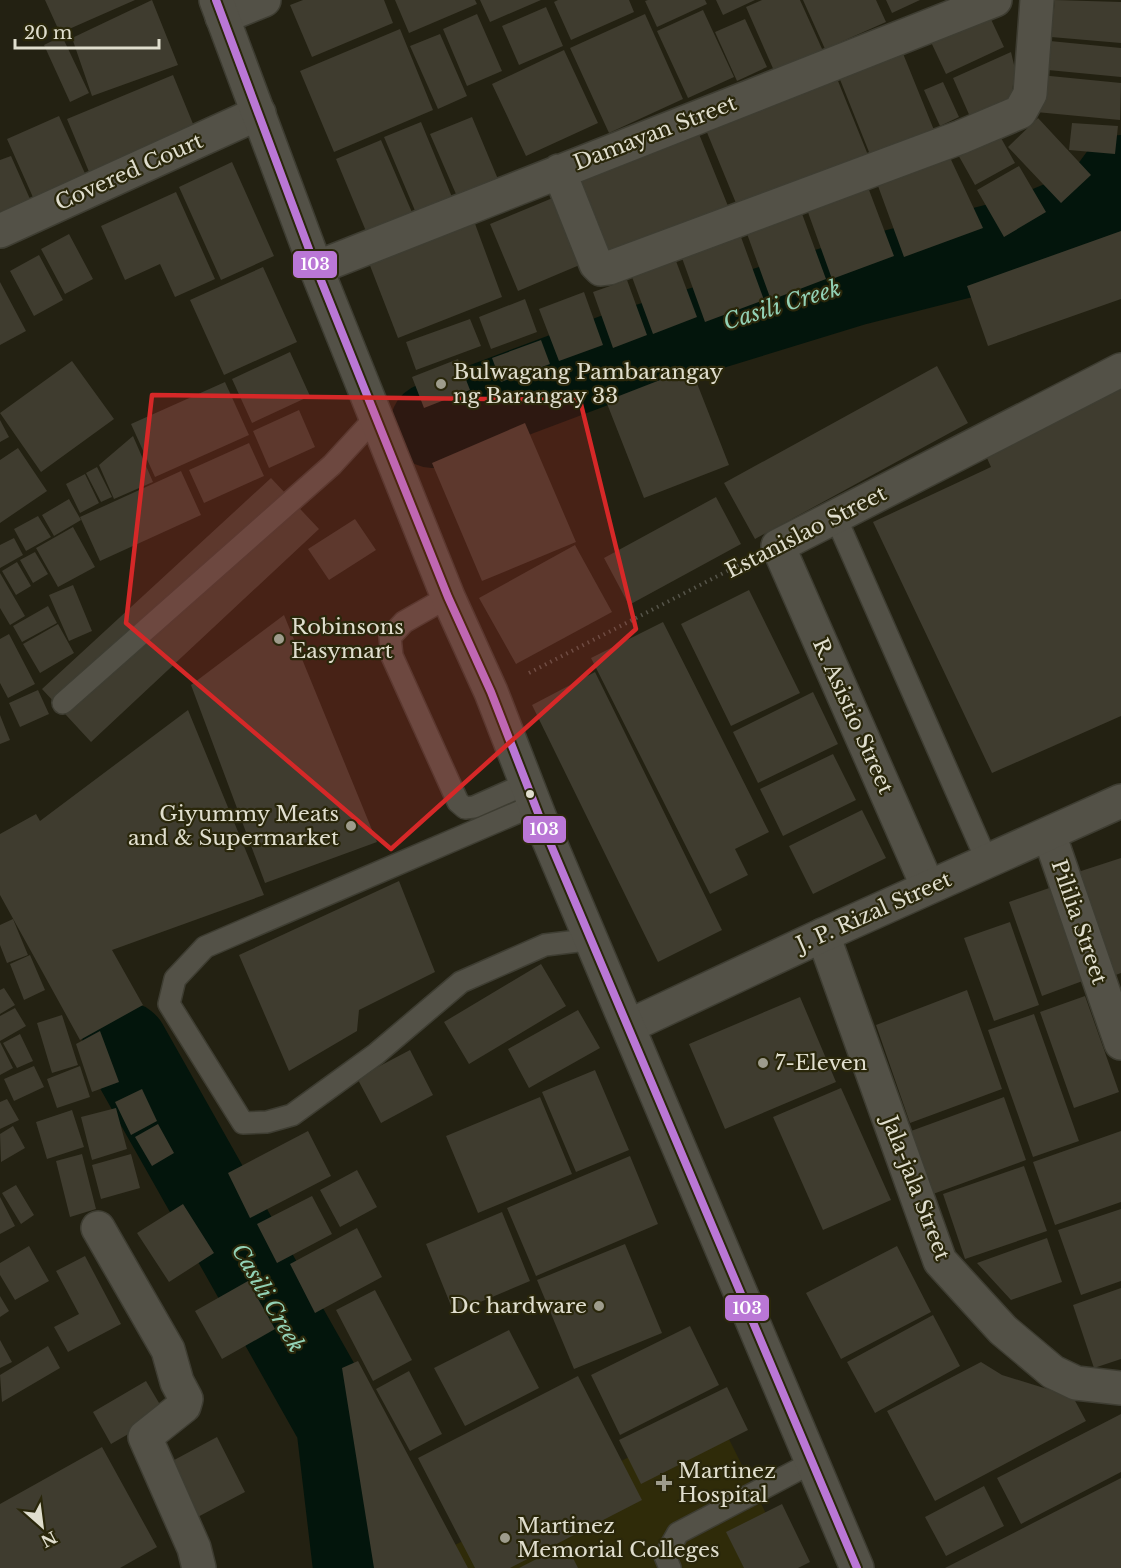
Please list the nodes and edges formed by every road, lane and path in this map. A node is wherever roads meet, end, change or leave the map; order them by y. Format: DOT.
graph roads {
  1 [pos="264,0"];
  2 [pos="995,0"];
  3 [pos="1037,0"];
  4 [pos="219,8"];
  5 [pos="259,113"];
  6 [pos="559,171"];
  7 [pos="0,231"];
  8 [pos="316,268"];
  9 [pos="1121,370"];
  10 [pos="378,423"];
  11 [pos="836,518"];
  12 [pos="778,546"];
  13 [pos="448,597"];
  14 [pos="491,692"];
  15 [pos="63,703"];
  16 [pos="532,794"];
  17 [pos="1121,801"];
  18 [pos="1049,834"];
  19 [pos="987,861"];
  20 [pos="928,887"];
  21 [pos="823,935"];
  22 [pos="593,944"];
  23 [pos="629,1026"];
  24 [pos="1121,1043"];
  25 [pos="98,1228"];
  26 [pos="1121,1388"];
  27 [pos="813,1461"];
  28 [pos="199,1568"];
  29 [pos="670,1568"];
  30 [pos="857,1568"];
  1 -- 4 [label="street"];
  2 -- 6 [label="street, Damayan Street"];
  3 -- 6 [label="street"];
  4 -- 5 [label="street"];
  5 -- 7 [label="street, Covered Court"];
  5 -- 8 [label="street"];
  6 -- 8 [label="street, Damayan Street"];
  8 -- 10 [label="street"];
  9 -- 11 [label="street, Estanislao Street"];
  10 -- 13 [label="street"];
  10 -- 15 [label="lane"];
  11 -- 12 [label="street, Estanislao Street"];
  11 -- 19 [label="lane"];
  12 -- 14 [label="path, Estanislao Street"];
  12 -- 20 [label="street, R. Asistio Street"];
  13 -- 14 [label="street"];
  13 -- 16 [label="lane"];
  14 -- 16 [label="street"];
  16 -- 22 [label="street"];
  16 -- 22 [label="lane"];
  17 -- 18 [label="street, J. P. Rizal Street"];
  18 -- 19 [label="street, J. P. Rizal Street"];
  18 -- 24 [label="street, Pililia Street"];
  19 -- 20 [label="street, J. P. Rizal Street"];
  20 -- 21 [label="street, J. P. Rizal Street"];
  21 -- 23 [label="street, J. P. Rizal Street"];
  21 -- 26 [label="street, Jala-jala Street"];
  22 -- 23 [label="street"];
  23 -- 27 [label="street"];
  25 -- 28 [label="street"];
  27 -- 29 [label="lane"];
  27 -- 30 [label="street"];
}
